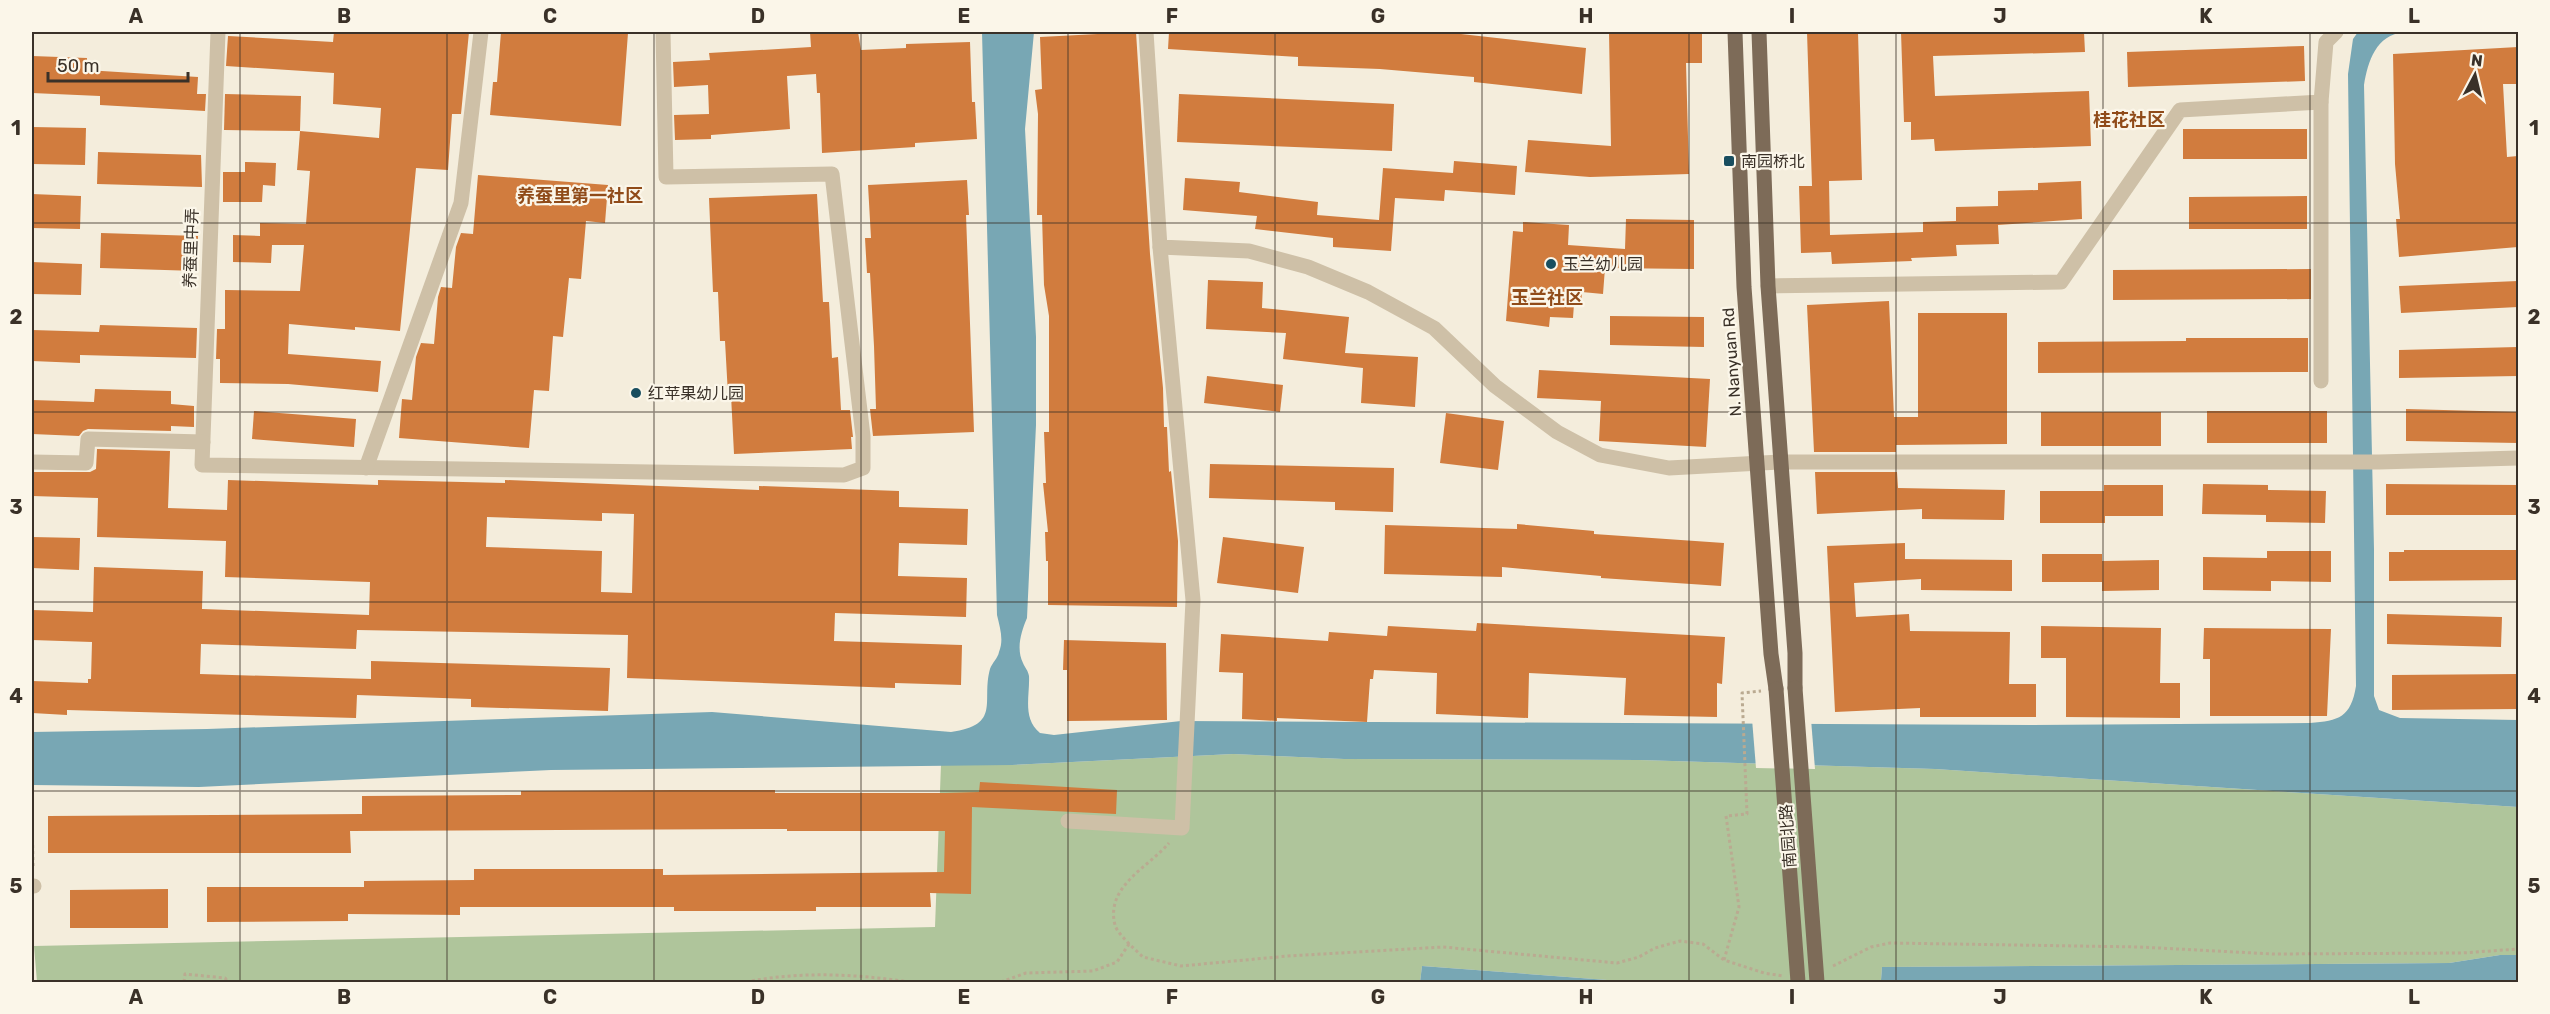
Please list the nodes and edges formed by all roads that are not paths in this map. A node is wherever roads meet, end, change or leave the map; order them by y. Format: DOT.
graph roads {
  1 [pos="218,32"];
  2 [pos="481,32"];
  3 [pos="663,32"];
  4 [pos="1146,32"];
  5 [pos="1735,32"];
  6 [pos="1759,32"];
  7 [pos="2336,32"];
  8 [pos="2321,102"];
  9 [pos="1160,247"];
  10 [pos="1768,286"];
  11 [pos="2321,381"];
  12 [pos="203,442"];
  13 [pos="2518,458"];
  14 [pos="32,462"];
  15 [pos="1781,462"];
  16 [pos="1757,464"];
  17 [pos="366,468"];
  18 [pos="1770,690"];
  19 [pos="1068,822"];
  20 [pos="1791,979"];
  21 [pos="1817,982"];
  1 -- 12 [label="street, 养蚕里中弄"];
  2 -- 17 [label="street"];
  3 -- 17 [label="street"];
  4 -- 9 [label="street"];
  5 -- 16 [label="main road, N. Nanyuan Rd"];
  6 -- 10 [label="main road"];
  7 -- 8 [label="street"];
  8 -- 10 [label="street"];
  8 -- 11 [label="street"];
  9 -- 16 [label="street"];
  9 -- 19 [label="street"];
  10 -- 15 [label="main road"];
  12 -- 14 [label="street"];
  12 -- 17 [label="street, 养蚕里中弄"];
  13 -- 15 [label="street"];
  15 -- 16 [label="street"];
  15 -- 21 [label="main road, 南园北路, bridge"];
  16 -- 18 [label="main road, N. Nanyuan Rd"];
  18 -- 20 [label="main road, 南园北路, bridge"];
}
